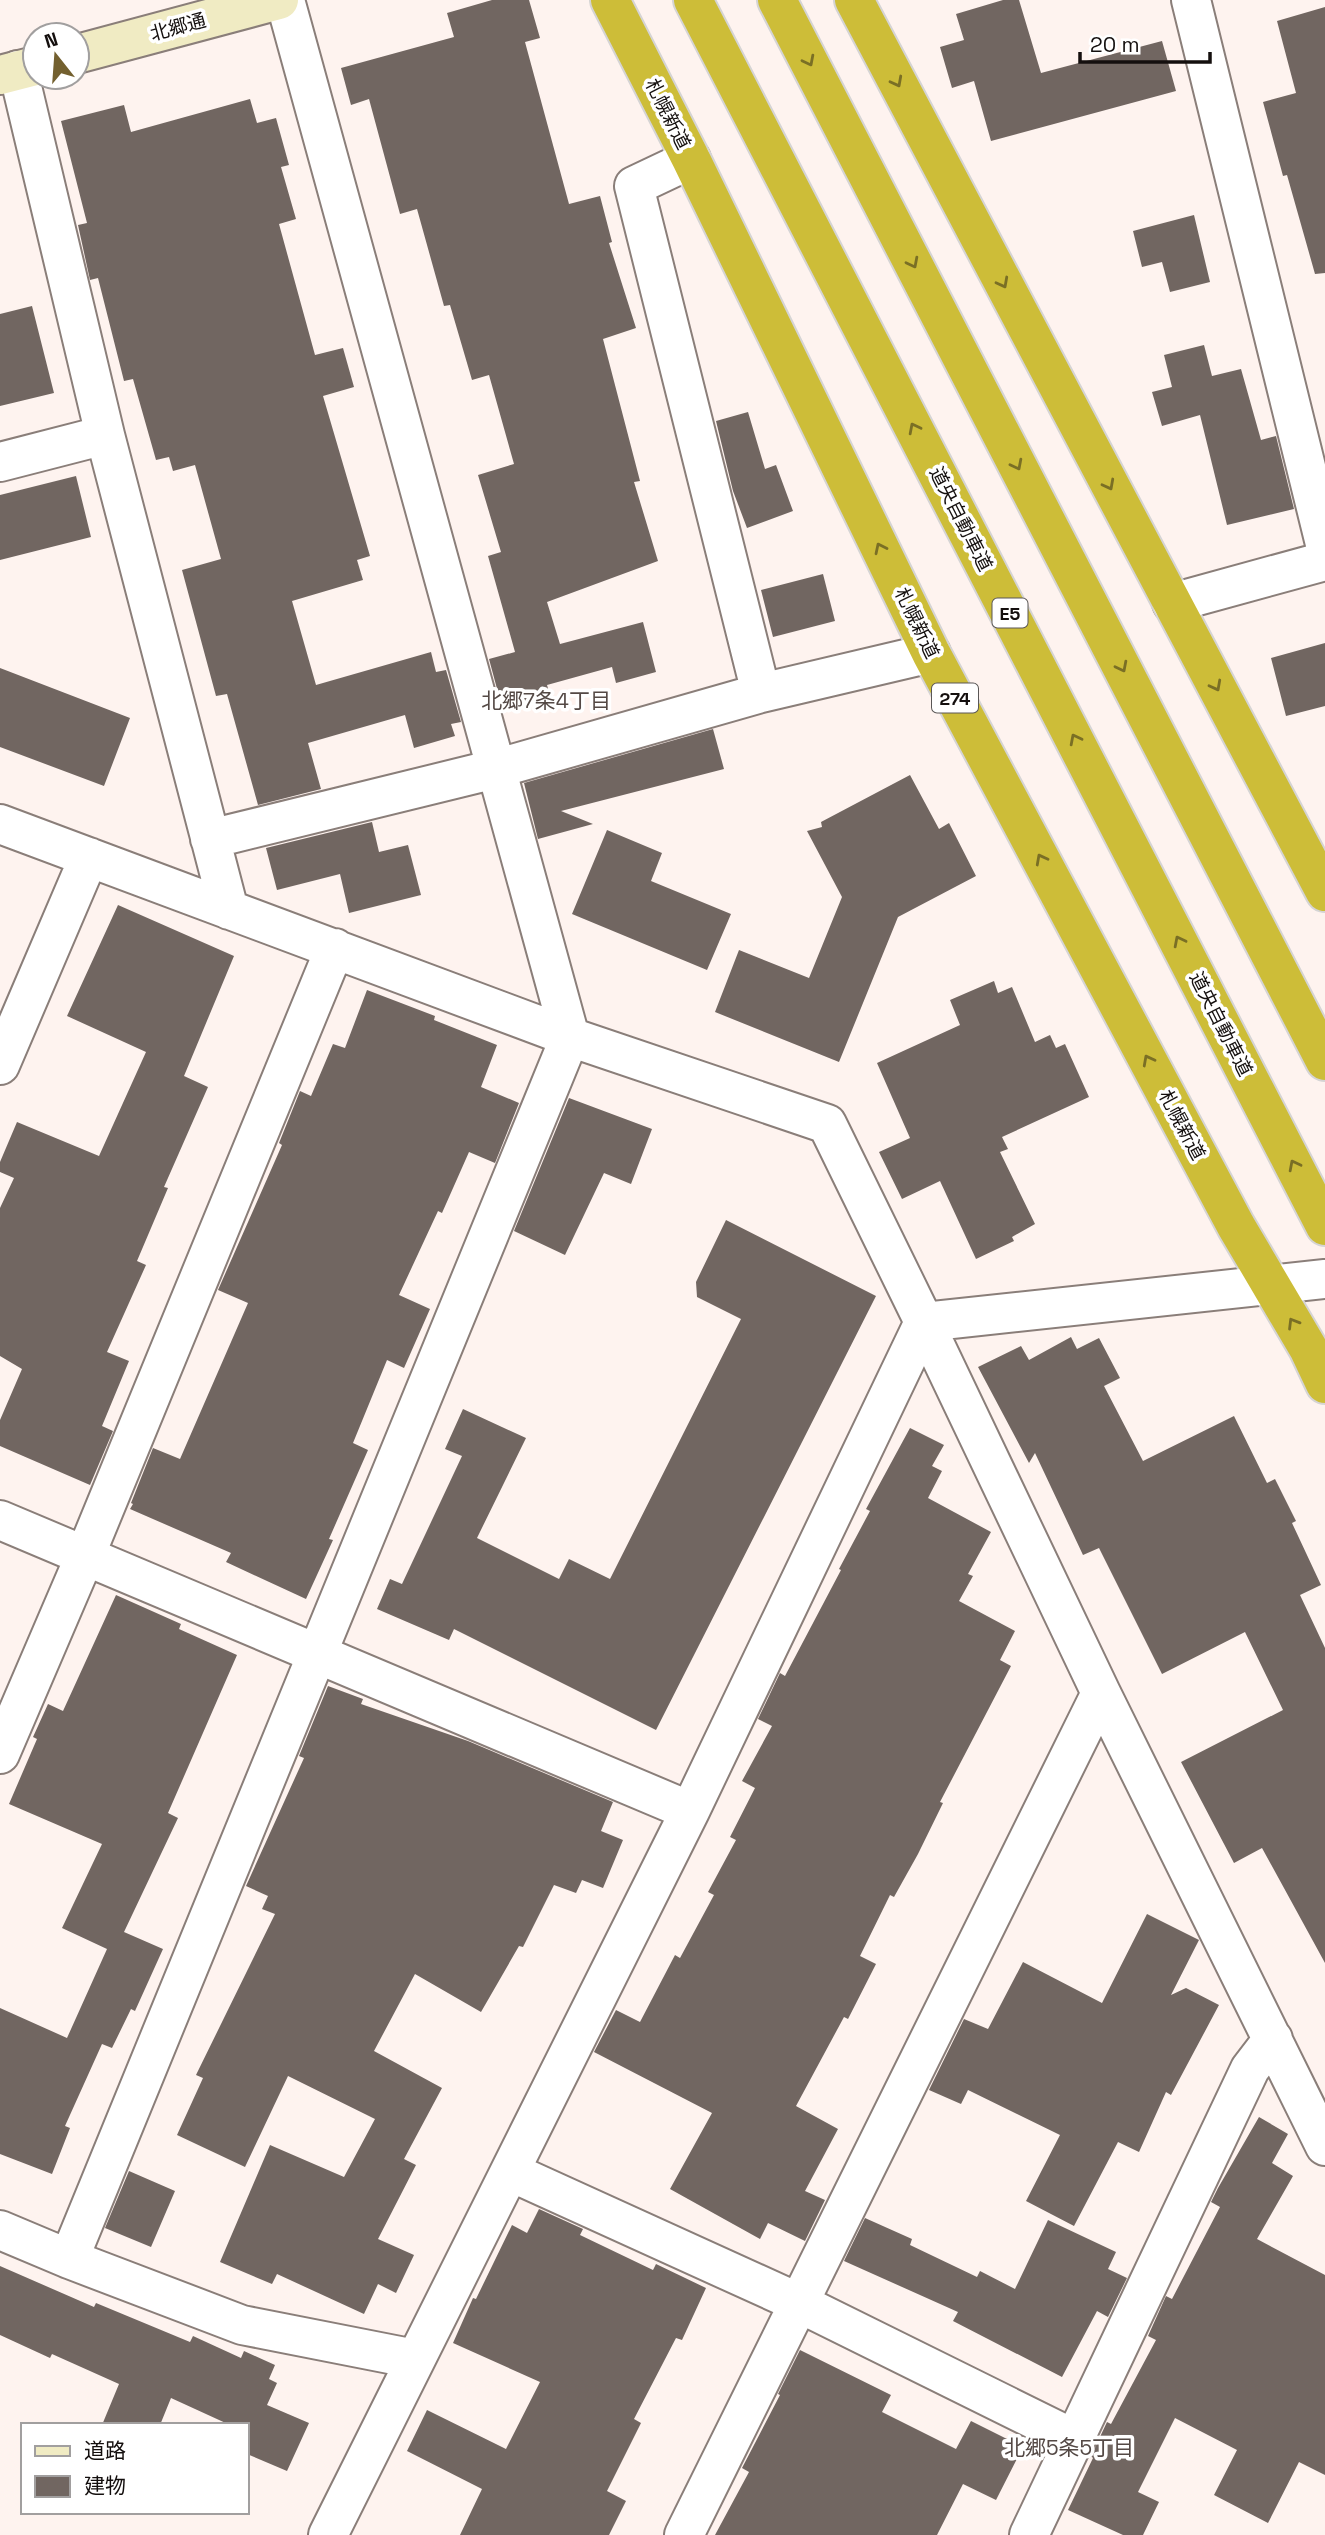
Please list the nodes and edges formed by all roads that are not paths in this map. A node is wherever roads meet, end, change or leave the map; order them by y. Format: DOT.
graph roads {
  1 [pos="279,0"];
  2 [pos="285,0"];
  3 [pos="610,0"];
  4 [pos="693,0"];
  5 [pos="777,0"];
  6 [pos="854,0"];
  7 [pos="1191,0"];
  8 [pos="91,50"];
  9 [pos="18,71"];
  10 [pos="691,159"];
  11 [pos="104,435"];
  12 [pos="0,463"];
  13 [pos="1325,544"];
  14 [pos="1325,561"];
  15 [pos="1172,603"];
  16 [pos="931,653"];
  17 [pos="761,693"];
  18 [pos="495,769"];
  19 [pos="0,824"];
  20 [pos="210,839"];
  21 [pos="89,857"];
  22 [pos="1325,892"];
  23 [pos="229,910"];
  24 [pos="335,948"];
  25 [pos="570,1037"];
  26 [pos="1325,1061"];
  27 [pos="0,1065"];
  28 [pos="1325,1226"];
  29 [pos="1325,1279"];
  30 [pos="1270,1285"];
  31 [pos="924,1322"];
  32 [pos="1325,1384"];
  33 [pos="0,1520"];
  34 [pos="85,1556"];
  35 [pos="317,1653"];
  36 [pos="1101,1693"];
  37 [pos="0,1754"];
  38 [pos="690,1811"];
  39 [pos="1273,2039"];
  40 [pos="1325,2146"];
  41 [pos="511,2172"];
  42 [pos="0,2230"];
  43 [pos="69,2259"];
  44 [pos="797,2302"];
  45 [pos="415,2359"];
  46 [pos="1076,2440"];
  47 [pos="328,2535"];
  48 [pos="684,2535"];
  49 [pos="1029,2535"];
  1 -- 8 [label="street, 北郷通"];
  2 -- 18 [label="street"];
  3 -- 10 [label="highway, 札幌新道 / 274"];
  28 -- 4 [label="highway, 道央自動車道 / E5, one-way"];
  5 -- 26 [label="highway, one-way"];
  6 -- 15 [label="highway, one-way"];
  7 -- 13 [label="street"];
  9 -- 11 [label="street"];
  16 -- 10 [label="highway, 札幌新道 / 274, one-way"];
  10 -- 17 [label="street"];
  11 -- 12 [label="street"];
  11 -- 20 [label="street"];
  14 -- 15 [label="street"];
  15 -- 22 [label="highway, one-way"];
  16 -- 17 [label="street"];
  30 -- 16 [label="highway, 札幌新道 / 274, one-way"];
  17 -- 18 [label="street"];
  18 -- 20 [label="street"];
  18 -- 25 [label="street"];
  19 -- 21 [label="street"];
  20 -- 23 [label="street"];
  21 -- 23 [label="street"];
  21 -- 27 [label="street"];
  23 -- 24 [label="street"];
  24 -- 25 [label="street"];
  24 -- 34 [label="street"];
  25 -- 31 [label="street"];
  25 -- 35 [label="street"];
  29 -- 30 [label="street"];
  30 -- 31 [label="street"];
  32 -- 30 [label="highway, 札幌新道 / 274, one-way"];
  31 -- 36 [label="street"];
  31 -- 38 [label="street"];
  33 -- 34 [label="street"];
  34 -- 35 [label="street"];
  34 -- 37 [label="street"];
  35 -- 38 [label="street"];
  35 -- 43 [label="street"];
  36 -- 39 [label="street"];
  36 -- 44 [label="street"];
  38 -- 41 [label="street"];
  39 -- 40 [label="street"];
  39 -- 46 [label="street"];
  41 -- 44 [label="street"];
  41 -- 45 [label="street"];
  42 -- 43 [label="street"];
  43 -- 45 [label="street"];
  44 -- 46 [label="street"];
  44 -- 48 [label="street"];
  45 -- 47 [label="street"];
  46 -- 49 [label="street"];
}
